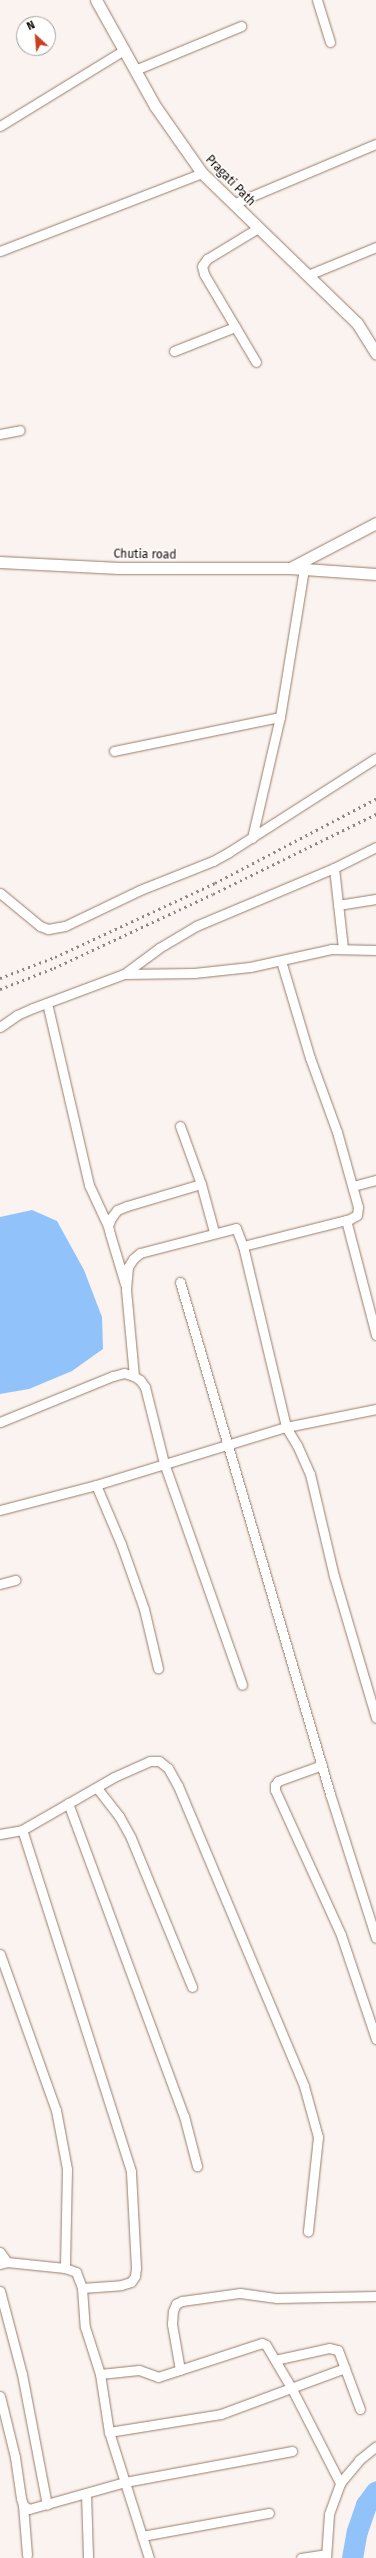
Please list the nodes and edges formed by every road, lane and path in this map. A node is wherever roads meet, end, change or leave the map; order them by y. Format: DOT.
graph roads {
  1 [pos="96,0"];
  2 [pos="318,0"];
  3 [pos="241,26"];
  4 [pos="330,42"];
  5 [pos="124,50"];
  6 [pos="136,70"];
  7 [pos="0,126"];
  8 [pos="376,144"];
  9 [pos="202,173"];
  10 [pos="233,204"];
  11 [pos="258,228"];
  12 [pos="376,247"];
  13 [pos="0,251"];
  14 [pos="308,275"];
  15 [pos="235,327"];
  16 [pos="375,349"];
  17 [pos="174,351"];
  18 [pos="256,362"];
  19 [pos="20,430"];
  20 [pos="0,434"];
  21 [pos="376,523"];
  22 [pos="0,562"];
  23 [pos="290,568"];
  24 [pos="304,569"];
  25 [pos="376,574"];
  26 [pos="280,718"];
  27 [pos="114,750"];
  28 [pos="376,758"];
  29 [pos="252,838"];
  30 [pos="376,847"];
  31 [pos="334,868"];
  32 [pos="0,893"];
  33 [pos="376,899"];
  34 [pos="338,905"];
  35 [pos="343,948"];
  36 [pos="376,950"];
  37 [pos="281,960"];
  38 [pos="124,974"];
  39 [pos="47,1003"];
  40 [pos="0,1027"];
  41 [pos="180,1126"];
  42 [pos="376,1180"];
  43 [pos="201,1184"];
  44 [pos="353,1186"];
  45 [pos="346,1220"];
  46 [pos="108,1226"];
  47 [pos="214,1232"];
  48 [pos="243,1246"];
  49 [pos="180,1282"];
  50 [pos="126,1289"];
  51 [pos="376,1335"];
  52 [pos="134,1376"];
  53 [pos="376,1409"];
  54 [pos="0,1422"];
  55 [pos="286,1427"];
  56 [pos="228,1444"];
  57 [pos="164,1463"];
  58 [pos="96,1485"];
  59 [pos="0,1510"];
  60 [pos="15,1580"];
  61 [pos="0,1584"];
  62 [pos="158,1668"];
  63 [pos="242,1685"];
  64 [pos="376,1718"];
  65 [pos="322,1765"];
  66 [pos="97,1788"];
  67 [pos="68,1803"];
  68 [pos="22,1830"];
  69 [pos="0,1834"];
  70 [pos="376,1938"];
  71 [pos="0,1954"];
  72 [pos="192,1988"];
  73 [pos="376,2039"];
  74 [pos="197,2166"];
  75 [pos="308,2231"];
  76 [pos="0,2252"];
  77 [pos="3,2263"];
  78 [pos="65,2268"];
  79 [pos="82,2288"];
  80 [pos="0,2291"];
  81 [pos="376,2296"];
  82 [pos="275,2360"];
  83 [pos="345,2368"];
  84 [pos="180,2370"];
  85 [pos="100,2374"];
  86 [pos="292,2389"];
  87 [pos="0,2396"];
  88 [pos="360,2409"];
  89 [pos="109,2432"];
  90 [pos="376,2446"];
  91 [pos="292,2451"];
  92 [pos="125,2482"];
  93 [pos="340,2483"];
  94 [pos="86,2493"];
  95 [pos="23,2505"];
  96 [pos="47,2505"];
  97 [pos="269,2513"];
  98 [pos="142,2536"];
  99 [pos="27,2556"];
  100 [pos="326,2556"];
  101 [pos="88,2558"];
  102 [pos="149,2558"];
  103 [pos="301,2558"];
  1 -- 5 [label="street, Pragati Path"];
  2 -- 4 [label="street"];
  3 -- 6 [label="street"];
  5 -- 6 [label="street, Pragati Path"];
  5 -- 7 [label="street"];
  6 -- 9 [label="street, Pragati Path"];
  8 -- 10 [label="street"];
  9 -- 10 [label="street, Pragati Path"];
  9 -- 13 [label="street"];
  10 -- 11 [label="street, Pragati Path"];
  11 -- 14 [label="street, Pragati Path"];
  11 -- 15 [label="street"];
  12 -- 14 [label="street"];
  14 -- 16 [label="street, Pragati Path"];
  15 -- 17 [label="street"];
  15 -- 18 [label="street"];
  19 -- 20 [label="street"];
  21 -- 23 [label="street"];
  22 -- 23 [label="street, Chutia road"];
  23 -- 24 [label="street, Chutia road"];
  24 -- 25 [label="street, Chutia road"];
  24 -- 26 [label="street"];
  26 -- 27 [label="street"];
  26 -- 29 [label="street"];
  28 -- 29 [label="street"];
  29 -- 32 [label="street"];
  30 -- 31 [label="street"];
  31 -- 34 [label="street"];
  31 -- 38 [label="street"];
  33 -- 34 [label="street"];
  34 -- 35 [label="street"];
  35 -- 36 [label="street"];
  35 -- 37 [label="street"];
  37 -- 38 [label="street"];
  37 -- 44 [label="street"];
  38 -- 39 [label="street"];
  39 -- 40 [label="street"];
  39 -- 46 [label="street"];
  41 -- 43 [label="street"];
  42 -- 44 [label="street"];
  43 -- 46 [label="street"];
  43 -- 47 [label="street"];
  44 -- 45 [label="street"];
  45 -- 48 [label="street"];
  45 -- 51 [label="street"];
  46 -- 50 [label="street"];
  47 -- 48 [label="street"];
  47 -- 50 [label="street"];
  48 -- 55 [label="street"];
  49 -- 56 [label="street"];
  50 -- 52 [label="street"];
  52 -- 54 [label="street"];
  52 -- 57 [label="street"];
  53 -- 55 [label="street"];
  55 -- 56 [label="street"];
  55 -- 64 [label="street"];
  56 -- 57 [label="street"];
  56 -- 65 [label="street"];
  57 -- 58 [label="street"];
  57 -- 63 [label="street"];
  58 -- 59 [label="street"];
  58 -- 62 [label="street"];
  60 -- 61 [label="street"];
  65 -- 70 [label="street"];
  65 -- 73 [label="street"];
  66 -- 67 [label="street"];
  66 -- 72 [label="street"];
  66 -- 75 [label="street"];
  67 -- 68 [label="street"];
  67 -- 74 [label="street"];
  68 -- 69 [label="street"];
  68 -- 79 [label="street"];
  71 -- 78 [label="street"];
  76 -- 77 [label="street"];
  77 -- 78 [label="street"];
  78 -- 79 [label="street"];
  79 -- 85 [label="street"];
  80 -- 96 [label="street"];
  81 -- 84 [label="street"];
  82 -- 83 [label="street"];
  82 -- 84 [label="street"];
  82 -- 86 [label="street"];
  83 -- 86 [label="street"];
  83 -- 88 [label="street"];
  84 -- 85 [label="street"];
  85 -- 89 [label="street"];
  86 -- 89 [label="street"];
  86 -- 93 [label="street"];
  87 -- 95 [label="street"];
  89 -- 92 [label="street"];
  90 -- 93 [label="street"];
  91 -- 92 [label="street"];
  92 -- 94 [label="street"];
  92 -- 98 [label="street"];
  93 -- 100 [label="street"];
  94 -- 96 [label="street"];
  94 -- 101 [label="street"];
  95 -- 96 [label="street"];
  95 -- 99 [label="street"];
  97 -- 98 [label="street"];
  98 -- 102 [label="street"];
  100 -- 103 [label="street"];
}
